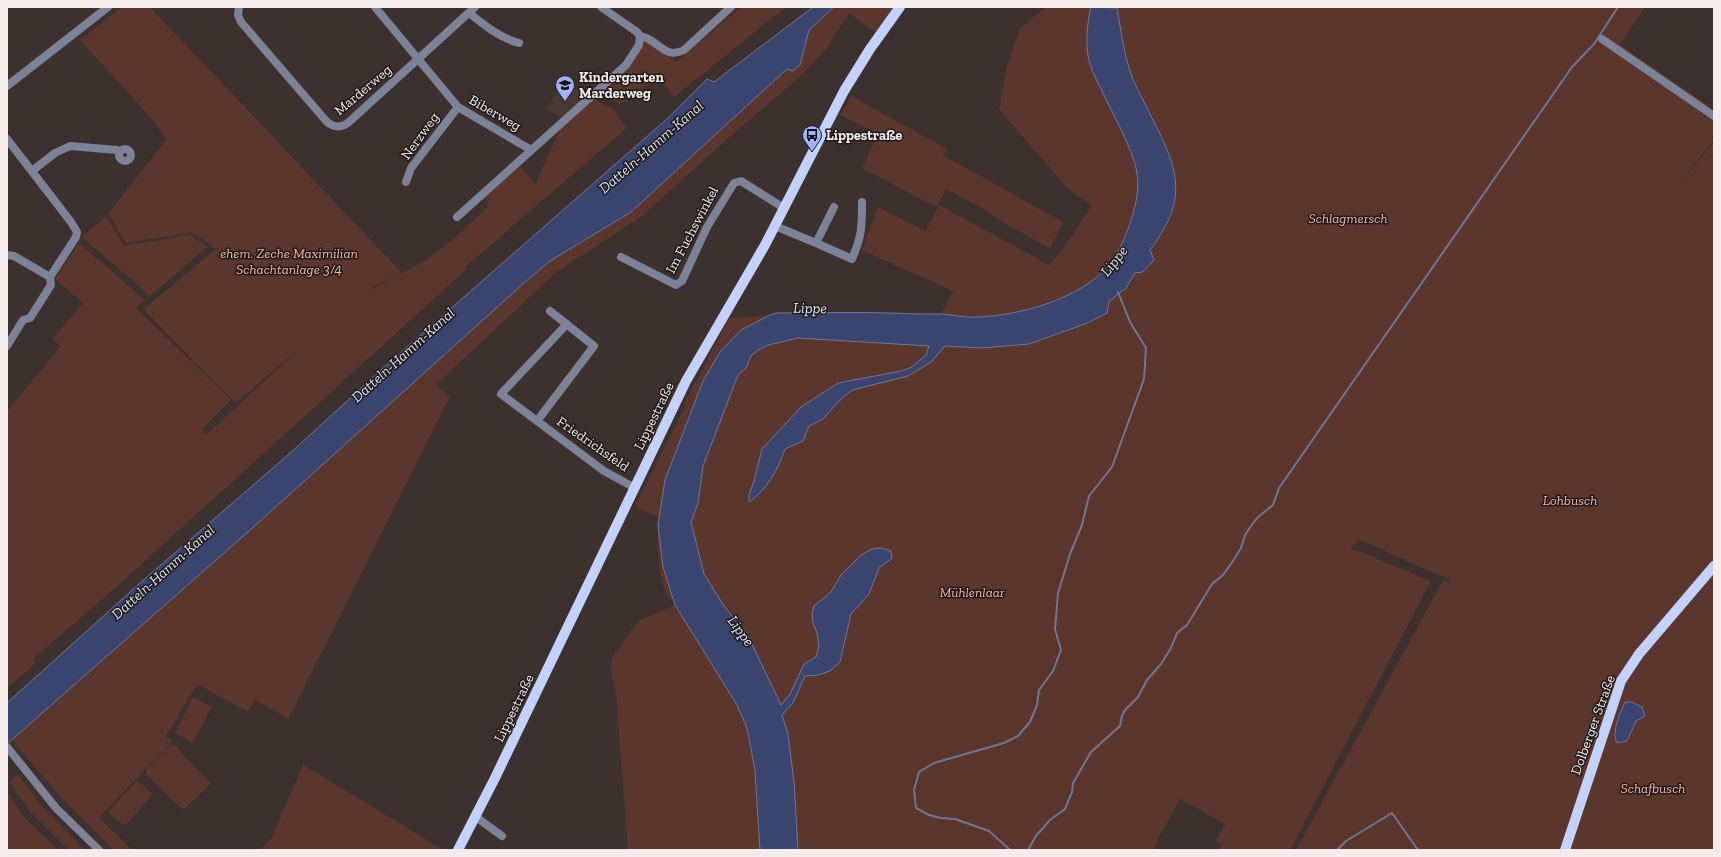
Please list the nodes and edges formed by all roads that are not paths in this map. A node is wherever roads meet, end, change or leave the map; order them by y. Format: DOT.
graph roads {
  1 [pos="108,7"];
  2 [pos="239,7"];
  3 [pos="375,7"];
  4 [pos="475,7"];
  5 [pos="601,7"];
  6 [pos="731,7"];
  7 [pos="900,7"];
  8 [pos="469,13"];
  9 [pos="640,36"];
  10 [pos="1602,39"];
  11 [pos="519,43"];
  12 [pos="418,59"];
  13 [pos="7,86"];
  14 [pos="458,107"];
  15 [pos="1714,116"];
  16 [pos="7,139"];
  17 [pos="531,150"];
  18 [pos="119,152"];
  19 [pos="32,171"];
  20 [pos="406,182"];
  21 [pos="862,202"];
  22 [pos="834,207"];
  23 [pos="784,208"];
  24 [pos="457,217"];
  25 [pos="775,226"];
  26 [pos="816,243"];
  27 [pos="7,255"];
  28 [pos="621,256"];
  29 [pos="50,277"];
  30 [pos="550,311"];
  31 [pos="567,324"];
  32 [pos="7,346"];
  33 [pos="537,421"];
  34 [pos="635,488"];
  35 [pos="1714,566"];
  36 [pos="7,747"];
  37 [pos="476,817"];
  38 [pos="502,836"];
  39 [pos="99,850"];
  40 [pos="458,850"];
  41 [pos="1565,850"];
  1 -- 13 [label="street"];
  2 -- 12 [label="street, Marderweg"];
  3 -- 12 [label="street, Biberweg"];
  4 -- 8 [label="street, Marderweg"];
  5 -- 9 [label="street"];
  6 -- 9 [label="street"];
  7 -- 23 [label="main road, Lippestraße"];
  8 -- 11 [label="street"];
  8 -- 12 [label="street, Marderweg"];
  9 -- 17 [label="street"];
  10 -- 15 [label="street"];
  12 -- 14 [label="street, Biberweg"];
  14 -- 17 [label="street, Biberweg"];
  14 -- 20 [label="street, Nerzweg"];
  16 -- 19 [label="street"];
  17 -- 24 [label="street"];
  18 -- 19 [label="street"];
  19 -- 29 [label="street"];
  21 -- 26 [label="street"];
  22 -- 26 [label="street"];
  23 -- 25 [label="main road, Lippestraße"];
  23 -- 28 [label="street, Im Fuchswinkel"];
  25 -- 26 [label="street"];
  25 -- 34 [label="main road, Lippestraße"];
  27 -- 29 [label="street"];
  29 -- 32 [label="street"];
  30 -- 31 [label="street, Friedrichsfeld"];
  31 -- 33 [label="street, Friedrichsfeld"];
  31 -- 33 [label="street, Friedrichsfeld"];
  33 -- 34 [label="street, Friedrichsfeld"];
  34 -- 37 [label="main road, Lippestraße"];
  35 -- 41 [label="main road, Dolberger Straße"];
  36 -- 39 [label="street"];
  37 -- 38 [label="street"];
  37 -- 40 [label="main road, Lippestraße"];
}
